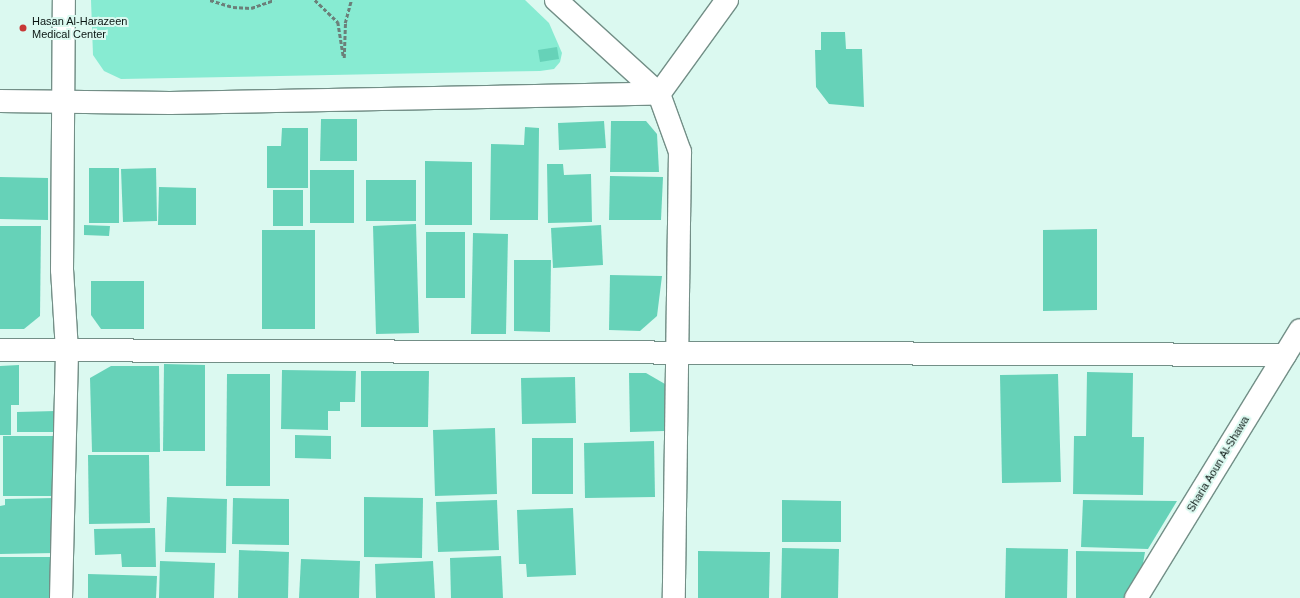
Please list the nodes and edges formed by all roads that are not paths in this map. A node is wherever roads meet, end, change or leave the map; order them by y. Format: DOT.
graph roads {
  1 [pos="64,0"];
  2 [pos="556,0"];
  3 [pos="727,0"];
  4 [pos="659,94"];
  5 [pos="0,101"];
  6 [pos="66,104"];
  7 [pos="1300,330"];
  8 [pos="0,350"];
  9 [pos="67,350"];
  10 [pos="677,351"];
  11 [pos="1285,355"];
  12 [pos="61,598"];
  13 [pos="674,598"];
  14 [pos="1136,598"];
  1 -- 6 [label="street"];
  2 -- 4 [label="street"];
  3 -- 4 [label="street"];
  4 -- 6 [label="street"];
  4 -- 10 [label="street"];
  5 -- 6 [label="street"];
  6 -- 9 [label="street"];
  7 -- 11 [label="street, Sharia Aoun Al-Shawa"];
  8 -- 9 [label="street"];
  9 -- 10 [label="street"];
  9 -- 12 [label="street"];
  10 -- 11 [label="street"];
  10 -- 13 [label="street"];
  11 -- 14 [label="street, Sharia Aoun Al-Shawa"];
}
